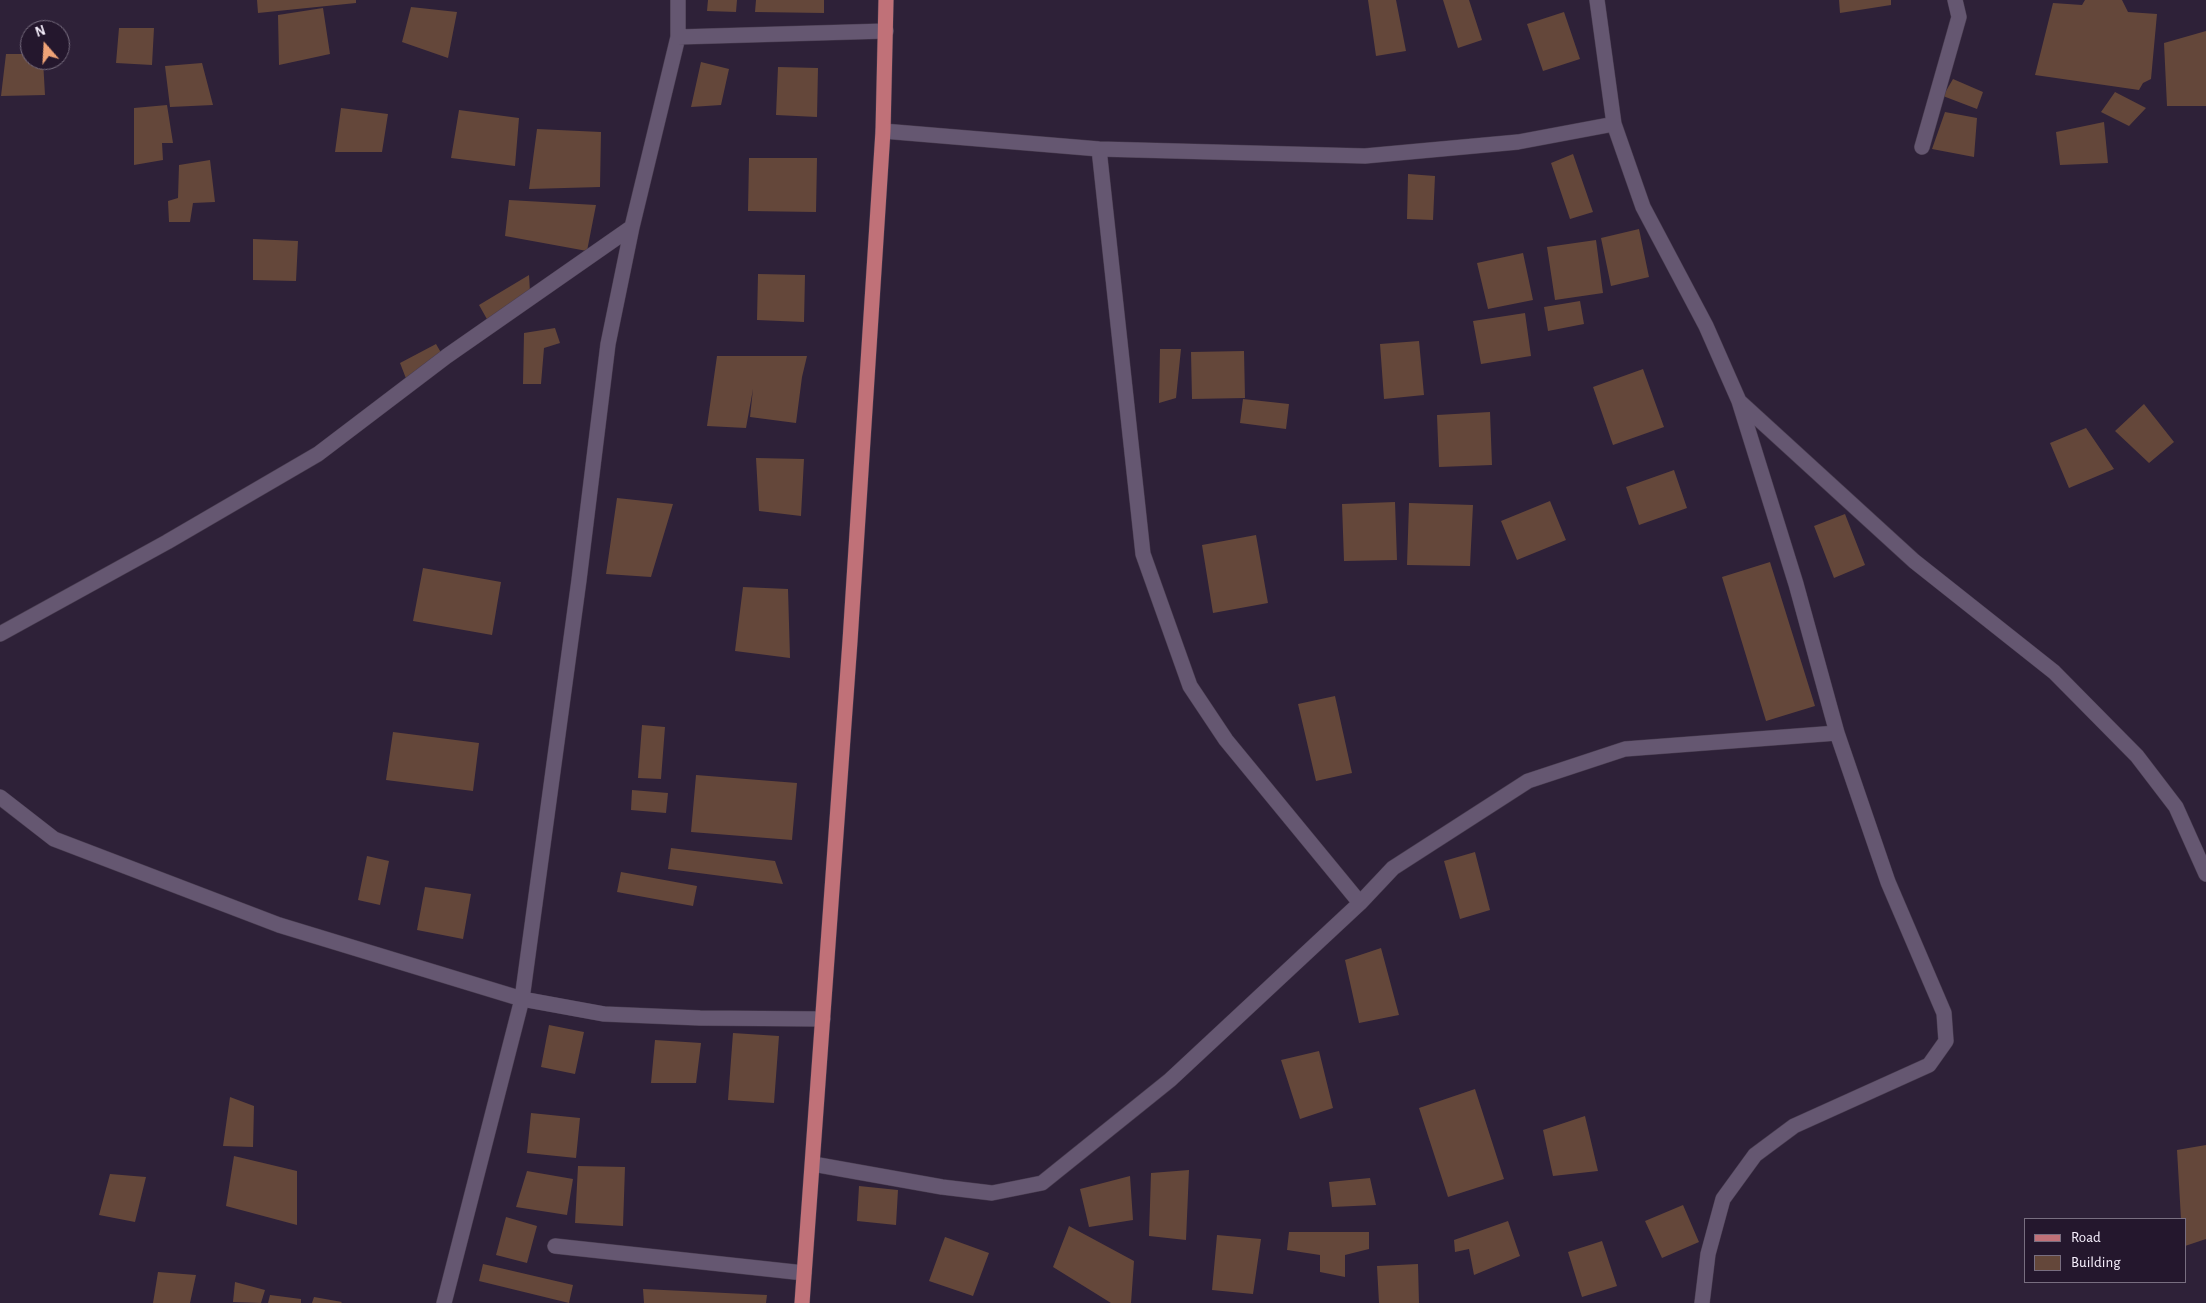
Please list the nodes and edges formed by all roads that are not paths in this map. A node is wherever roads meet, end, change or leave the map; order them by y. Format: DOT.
graph roads {
  1 [pos="678,0"];
  2 [pos="886,0"];
  3 [pos="1597,0"];
  4 [pos="1955,0"];
  5 [pos="886,31"];
  6 [pos="678,37"];
  7 [pos="1614,124"];
  8 [pos="883,131"];
  9 [pos="1922,147"];
  10 [pos="1099,149"];
  11 [pos="632,227"];
  12 [pos="1738,401"];
  13 [pos="0,634"];
  14 [pos="1837,733"];
  15 [pos="0,797"];
  16 [pos="2206,874"];
  17 [pos="1360,903"];
  18 [pos="522,999"];
  19 [pos="823,1019"];
  20 [pos="813,1164"];
  21 [pos="555,1246"];
  22 [pos="804,1274"];
  23 [pos="444,1303"];
  24 [pos="802,1303"];
  25 [pos="1702,1303"];
  1 -- 6 [label="street"];
  2 -- 5 [label="main road"];
  3 -- 7 [label="street"];
  4 -- 9 [label="street"];
  5 -- 6 [label="street"];
  5 -- 8 [label="main road"];
  6 -- 11 [label="street"];
  7 -- 10 [label="street"];
  7 -- 12 [label="street"];
  8 -- 10 [label="street"];
  8 -- 19 [label="main road"];
  10 -- 17 [label="street"];
  11 -- 13 [label="street"];
  11 -- 18 [label="street"];
  12 -- 14 [label="street"];
  12 -- 16 [label="street"];
  14 -- 17 [label="street"];
  14 -- 25 [label="street"];
  15 -- 18 [label="street"];
  17 -- 20 [label="street"];
  18 -- 19 [label="street"];
  18 -- 23 [label="street"];
  19 -- 20 [label="main road"];
  20 -- 22 [label="main road"];
  21 -- 22 [label="street"];
  22 -- 24 [label="main road"];
}
